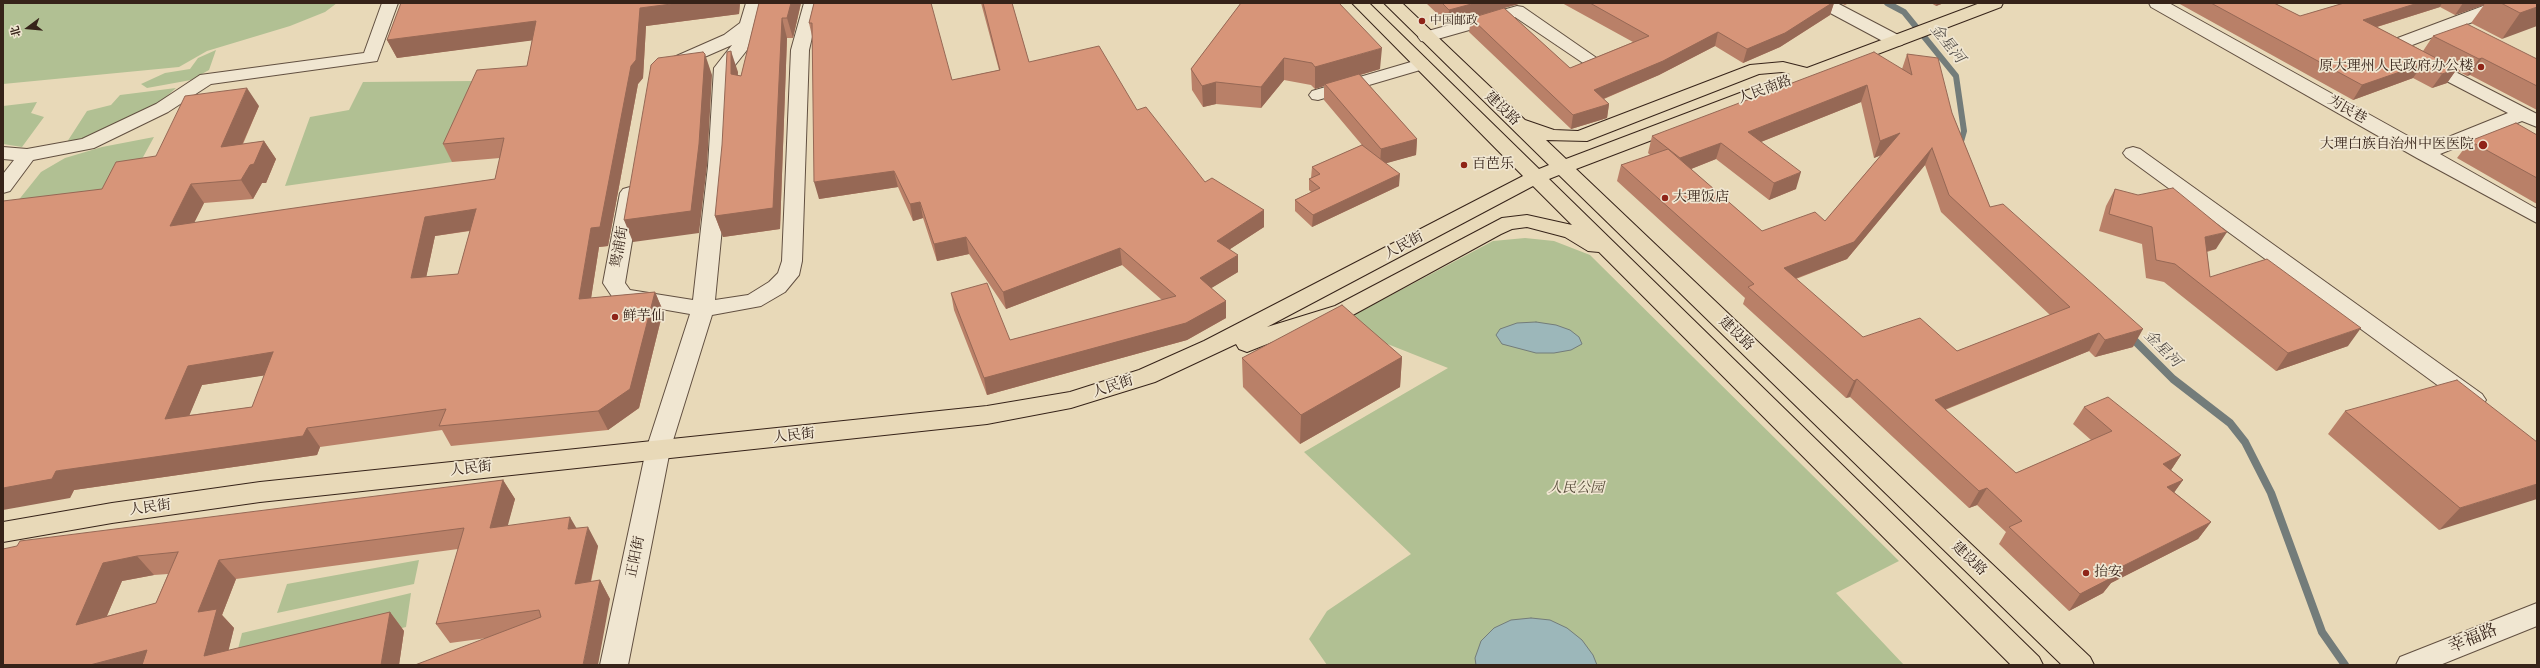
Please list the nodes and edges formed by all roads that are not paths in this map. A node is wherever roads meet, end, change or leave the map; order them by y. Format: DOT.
graph roads {
  1 [pos="390,3"];
  2 [pos="754,3"];
  3 [pos="812,3"];
  4 [pos="1360,3"];
  5 [pos="1392,3"];
  6 [pos="1534,3"];
  7 [pos="1825,3"];
  8 [pos="1995,3"];
  9 [pos="2157,3"];
  10 [pos="2510,5"];
  11 [pos="1517,11"];
  12 [pos="748,25"];
  13 [pos="2446,26"];
  14 [pos="2467,36"];
  15 [pos="1427,37"];
  16 [pos="1904,38"];
  17 [pos="1592,61"];
  18 [pos="1421,64"];
  19 [pos="658,74"];
  20 [pos="1808,74"];
  21 [pos="1318,95"];
  22 [pos="1505,112"];
  23 [pos="2530,118"];
  24 [pos="3,153"];
  25 [pos="2133,153"];
  26 [pos="2424,154"];
  27 [pos="27,155"];
  28 [pos="1561,166"];
  29 [pos="633,176"];
  30 [pos="1536,177"];
  31 [pos="3,187"];
  32 [pos="2537,217"];
  33 [pos="1631,271"];
  34 [pos="703,309"];
  35 [pos="1160,371"];
  36 [pos="2492,412"];
  37 [pos="658,450"];
  38 [pos="3,532"];
  39 [pos="2537,614"];
  40 [pos="614,665"];
  41 [pos="2029,665"];
  42 [pos="2080,665"];
  43 [pos="2410,665"];
  1 -- 27 [label="street"];
  2 -- 12 [label="street"];
  3 -- 34 [label="street, 鸳浦街"];
  4 -- 18 [label="main road, 建设路"];
  5 -- 15 [label="main road, 建设路"];
  6 -- 11 [label="street"];
  7 -- 16 [label="street"];
  8 -- 16 [label="main road, 人民南路"];
  9 -- 26 [label="street, 为民巷"];
  10 -- 13 [label="street"];
  11 -- 15 [label="street"];
  11 -- 17 [label="street"];
  12 -- 19 [label="street"];
  12 -- 34 [label="street"];
  13 -- 14 [label="street"];
  13 -- 23 [label="street"];
  15 -- 22 [label="main road, 建设路"];
  16 -- 20 [label="main road, 人民南路"];
  18 -- 21 [label="street"];
  18 -- 30 [label="main road, 建设路"];
  20 -- 22 [label="main road"];
  20 -- 28 [label="main road, 人民南路"];
  22 -- 28 [label="main road, 建设路"];
  23 -- 26 [label="street"];
  24 -- 27 [label="street"];
  25 -- 36 [label="street"];
  26 -- 32 [label="street, 为民巷"];
  27 -- 31 [label="street"];
  28 -- 30 [label="main road, 人民南路"];
  28 -- 42 [label="main road, 建设路"];
  29 -- 34 [label="street, 鸳浦街"];
  30 -- 33 [label="main road, 建设路"];
  30 -- 35 [label="main road, 人民街"];
  33 -- 35 [label="main road"];
  33 -- 41 [label="main road, 建设路"];
  34 -- 37 [label="street"];
  35 -- 37 [label="main road, 人民街"];
  37 -- 38 [label="main road, 人民街"];
  37 -- 40 [label="street, 正阳街"];
  39 -- 43 [label="street, 幸福路"];
}
